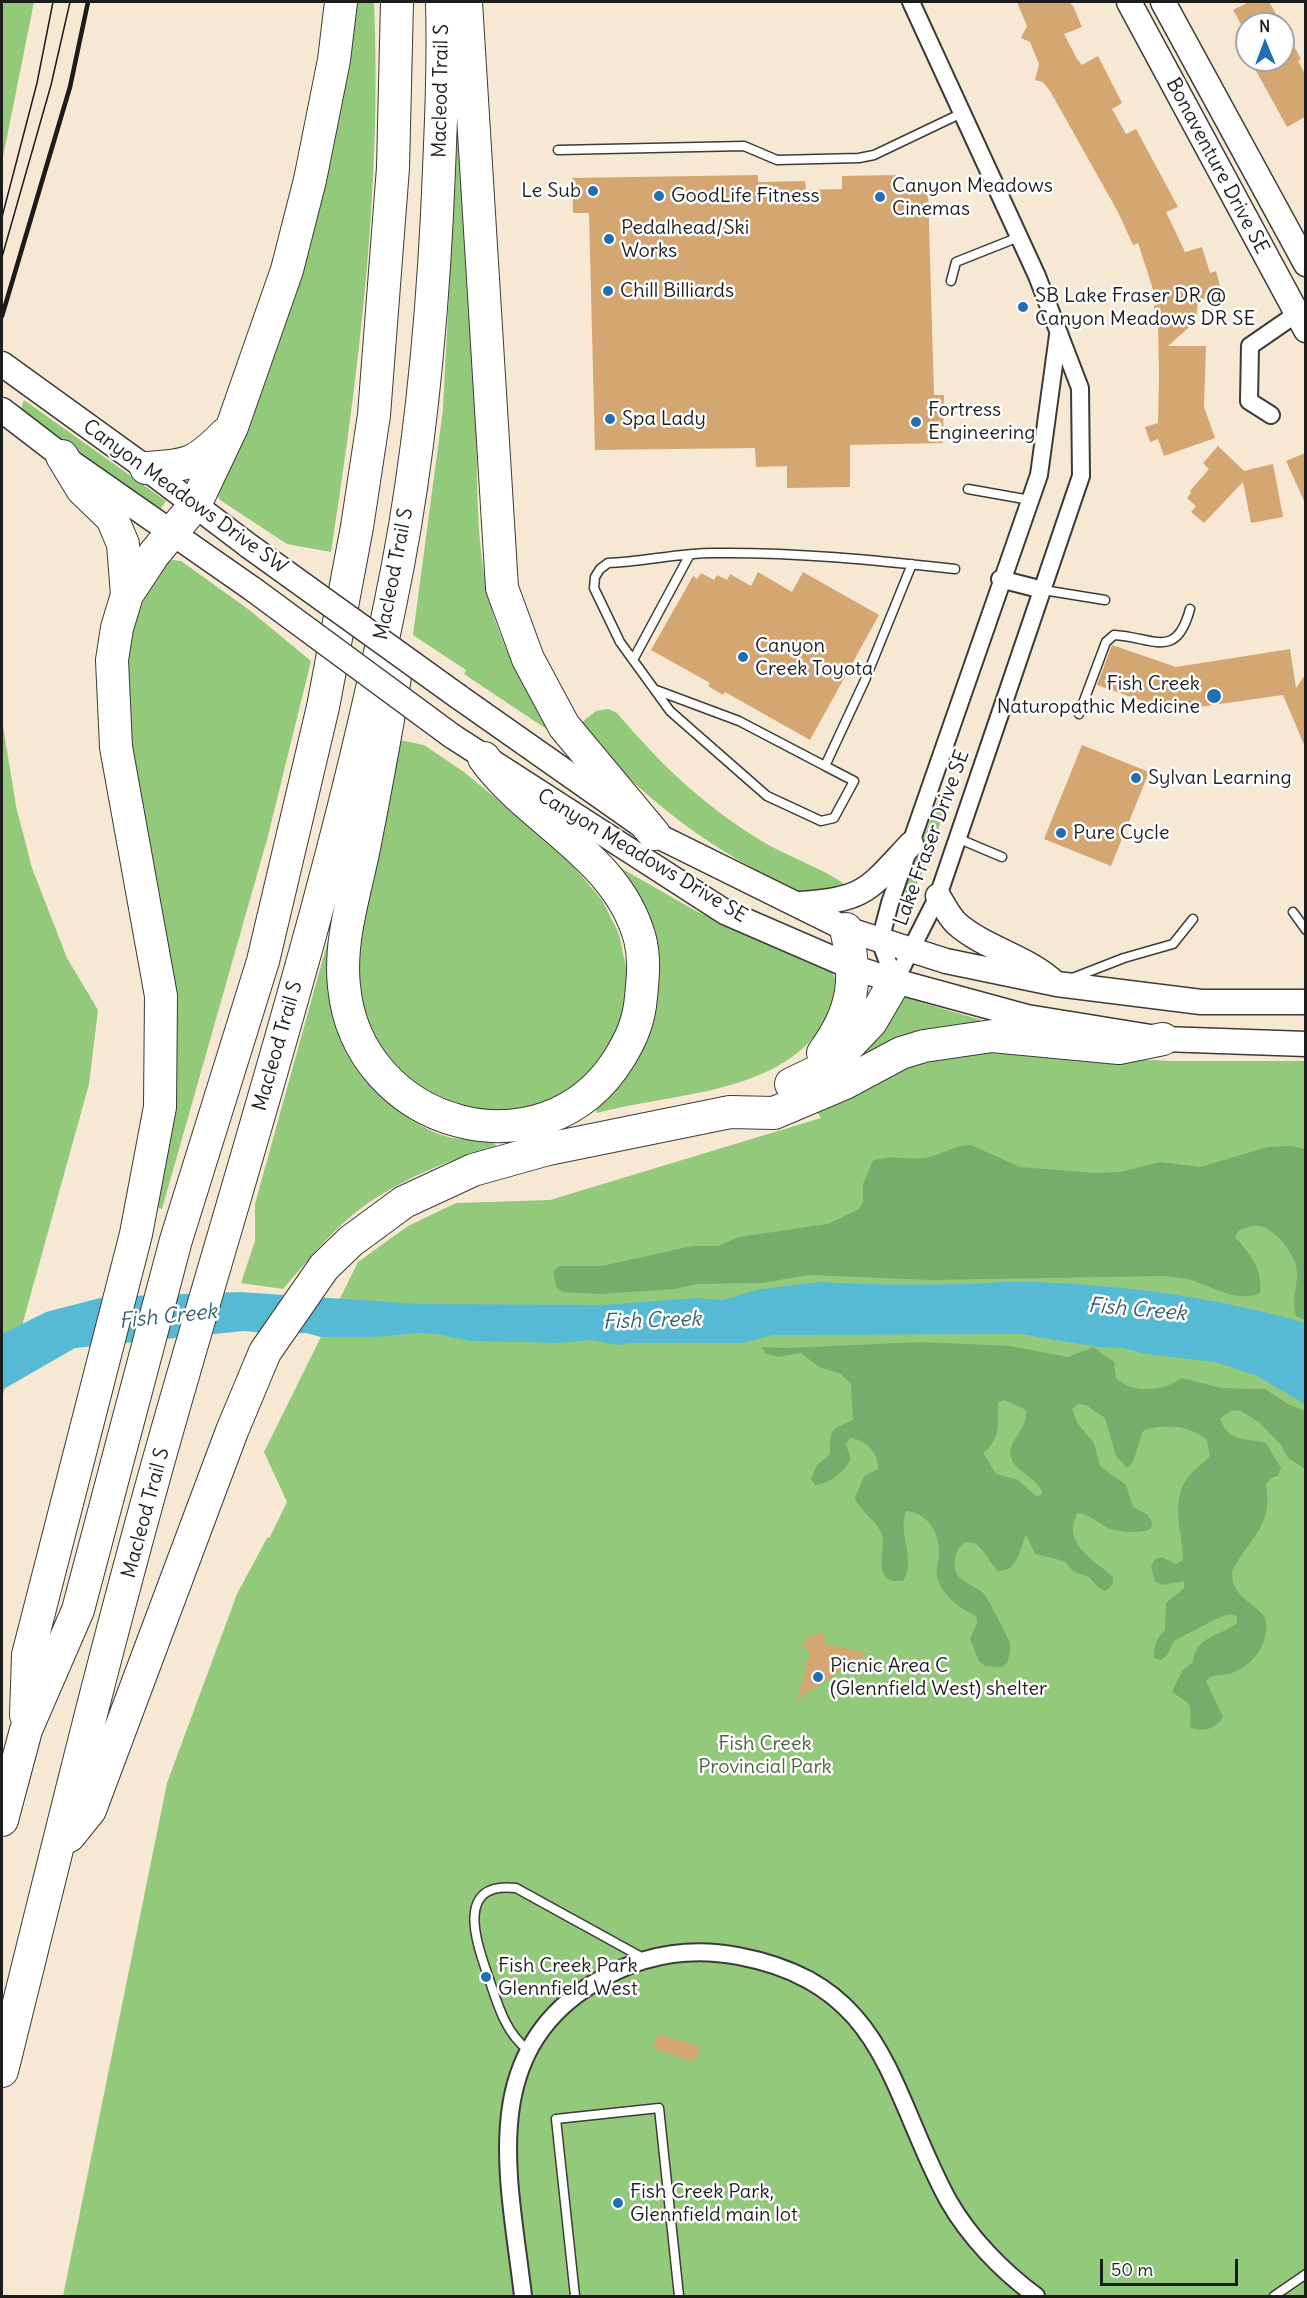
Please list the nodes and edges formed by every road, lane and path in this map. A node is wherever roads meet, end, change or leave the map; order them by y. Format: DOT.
graph roads {
  1 [pos="341,2"];
  2 [pos="397,2"];
  3 [pos="442,2"];
  4 [pos="466,2"];
  5 [pos="911,2"];
  6 [pos="1129,2"];
  7 [pos="1162,2"];
  8 [pos="962,113"];
  9 [pos="558,150"];
  10 [pos="1019,237"];
  11 [pos="1305,264"];
  12 [pos="951,281"];
  13 [pos="1302,317"];
  14 [pos="1058,331"];
  15 [pos="2,364"];
  16 [pos="6,413"];
  17 [pos="1271,415"];
  18 [pos="232,427"];
  19 [pos="62,456"];
  20 [pos="146,468"];
  21 [pos="968,489"];
  22 [pos="1030,500"];
  23 [pos="195,505"];
  24 [pos="171,532"];
  25 [pos="689,556"];
  26 [pos="399,562"];
  27 [pos="912,564"];
  28 [pos="955,569"];
  29 [pos="1000,579"];
  30 [pos="1043,590"];
  31 [pos="127,595"];
  32 [pos="1105,600"];
  33 [pos="1190,609"];
  34 [pos="368,631"];
  35 [pos="633,660"];
  36 [pos="358,667"];
  37 [pos="655,690"];
  38 [pos="1079,714"];
  39 [pos="484,758"];
  40 [pos="825,766"];
  41 [pos="654,834"];
  42 [pos="956,838"];
  43 [pos="911,844"];
  44 [pos="1002,857"];
  45 [pos="938,896"];
  46 [pos="800,904"];
  47 [pos="1293,912"];
  48 [pos="1192,919"];
  49 [pos="846,929"];
  50 [pos="1305,930"];
  51 [pos="880,941"];
  52 [pos="913,950"];
  53 [pos="852,967"];
  54 [pos="895,981"];
  55 [pos="1057,984"];
  56 [pos="1305,1002"];
  57 [pos="1163,1039"];
  58 [pos="1305,1044"];
  59 [pos="804,1078"];
  60 [pos="730,1112"];
  61 [pos="26,1730"];
  62 [pos="2,1820"];
  63 [pos="56,1854"];
  64 [pos="645,1959"];
  65 [pos="528,2050"];
  66 [pos="2,2071"];
  67 [pos="1305,2274"];
  68 [pos="523,2296"];
  69 [pos="575,2296"];
  70 [pos="679,2296"];
  71 [pos="1036,2296"];
  72 [pos="1274,2296"];
  1 -- 18 [label="highway"];
  2 -- 61 [label="highway, Macleod Trail S"];
  3 -- 26 [label="highway, Macleod Trail S"];
  4 -- 41 [label="highway"];
  5 -- 8 [label="street, Lake Fraser Drive SE"];
  6 -- 13 [label="main road, Bonaventure Drive SE"];
  7 -- 11 [label="main road, Bonaventure Drive SE"];
  8 -- 9 [label="lane"];
  8 -- 10 [label="street, Lake Fraser Drive SE"];
  10 -- 12 [label="lane"];
  10 -- 14 [label="street, Lake Fraser Drive SE"];
  13 -- 17 [label="street"];
  14 -- 22 [label="street, Lake Fraser Drive SE"];
  14 -- 30 [label="street, Lake Fraser Drive SE"];
  15 -- 20 [label="main road, Canyon Meadows Drive SW"];
  16 -- 19 [label="main road, Canyon Meadows Drive SW"];
  18 -- 20 [label="highway"];
  18 -- 23 [label="highway"];
  19 -- 24 [label="main road, Canyon Meadows Drive SW"];
  19 -- 31 [label="highway"];
  20 -- 23 [label="main road, Canyon Meadows Drive SW"];
  21 -- 22 [label="lane"];
  22 -- 29 [label="street, Lake Fraser Drive SE"];
  23 -- 24 [label="highway"];
  23 -- 34 [label="main road, Canyon Meadows Drive SW, bridge"];
  24 -- 31 [label="highway"];
  24 -- 36 [label="main road, Canyon Meadows Drive SW, bridge"];
  25 -- 27 [label="lane"];
  25 -- 35 [label="lane"];
  25 -- 35 [label="lane"];
  26 -- 39 [label="highway"];
  26 -- 63 [label="highway, Macleod Trail S"];
  27 -- 28 [label="lane"];
  27 -- 40 [label="lane"];
  29 -- 30 [label="street"];
  29 -- 43 [label="street, Lake Fraser Drive SE"];
  30 -- 32 [label="lane"];
  30 -- 42 [label="street, Lake Fraser Drive SE"];
  31 -- 61 [label="highway"];
  33 -- 38 [label="lane"];
  34 -- 41 [label="main road, Canyon Meadows Drive SE, bridge"];
  35 -- 37 [label="lane"];
  36 -- 39 [label="main road, Canyon Meadows Drive SE, bridge"];
  37 -- 40 [label="lane"];
  37 -- 40 [label="lane"];
  39 -- 53 [label="main road, Canyon Meadows Drive SE"];
  41 -- 46 [label="main road, Canyon Meadows Drive SE"];
  42 -- 44 [label="lane"];
  42 -- 45 [label="street, Lake Fraser Drive SE"];
  43 -- 46 [label="main road"];
  43 -- 51 [label="street, Lake Fraser Drive SE"];
  45 -- 52 [label="street, Lake Fraser Drive SE"];
  45 -- 55 [label="main road"];
  46 -- 49 [label="main road, Canyon Meadows Drive SE"];
  47 -- 50 [label="lane"];
  48 -- 55 [label="lane"];
  49 -- 51 [label="main road, Canyon Meadows Drive SE"];
  49 -- 53 [label="highway"];
  51 -- 52 [label="main road, Canyon Meadows Drive SE"];
  51 -- 54 [label="street, Lake Fraser Drive SE"];
  52 -- 54 [label="street, Lake Fraser Drive SE"];
  52 -- 55 [label="main road, Canyon Meadows Drive SE"];
  53 -- 54 [label="main road, Canyon Meadows Drive SE"];
  53 -- 59 [label="highway"];
  54 -- 57 [label="main road, Canyon Meadows Drive SE"];
  54 -- 59 [label="highway"];
  55 -- 56 [label="main road, Canyon Meadows Drive SE"];
  57 -- 58 [label="main road, Canyon Meadows Drive SE"];
  57 -- 60 [label="highway"];
  59 -- 60 [label="highway"];
  60 -- 63 [label="highway"];
  61 -- 62 [label="highway, Macleod Trail S"];
  63 -- 66 [label="highway, Macleod Trail S"];
  64 -- 65 [label="street"];
  64 -- 65 [label="lane"];
  64 -- 71 [label="street"];
  65 -- 68 [label="street"];
  67 -- 72 [label="lane"];
  69 -- 70 [label="lane"];
}
